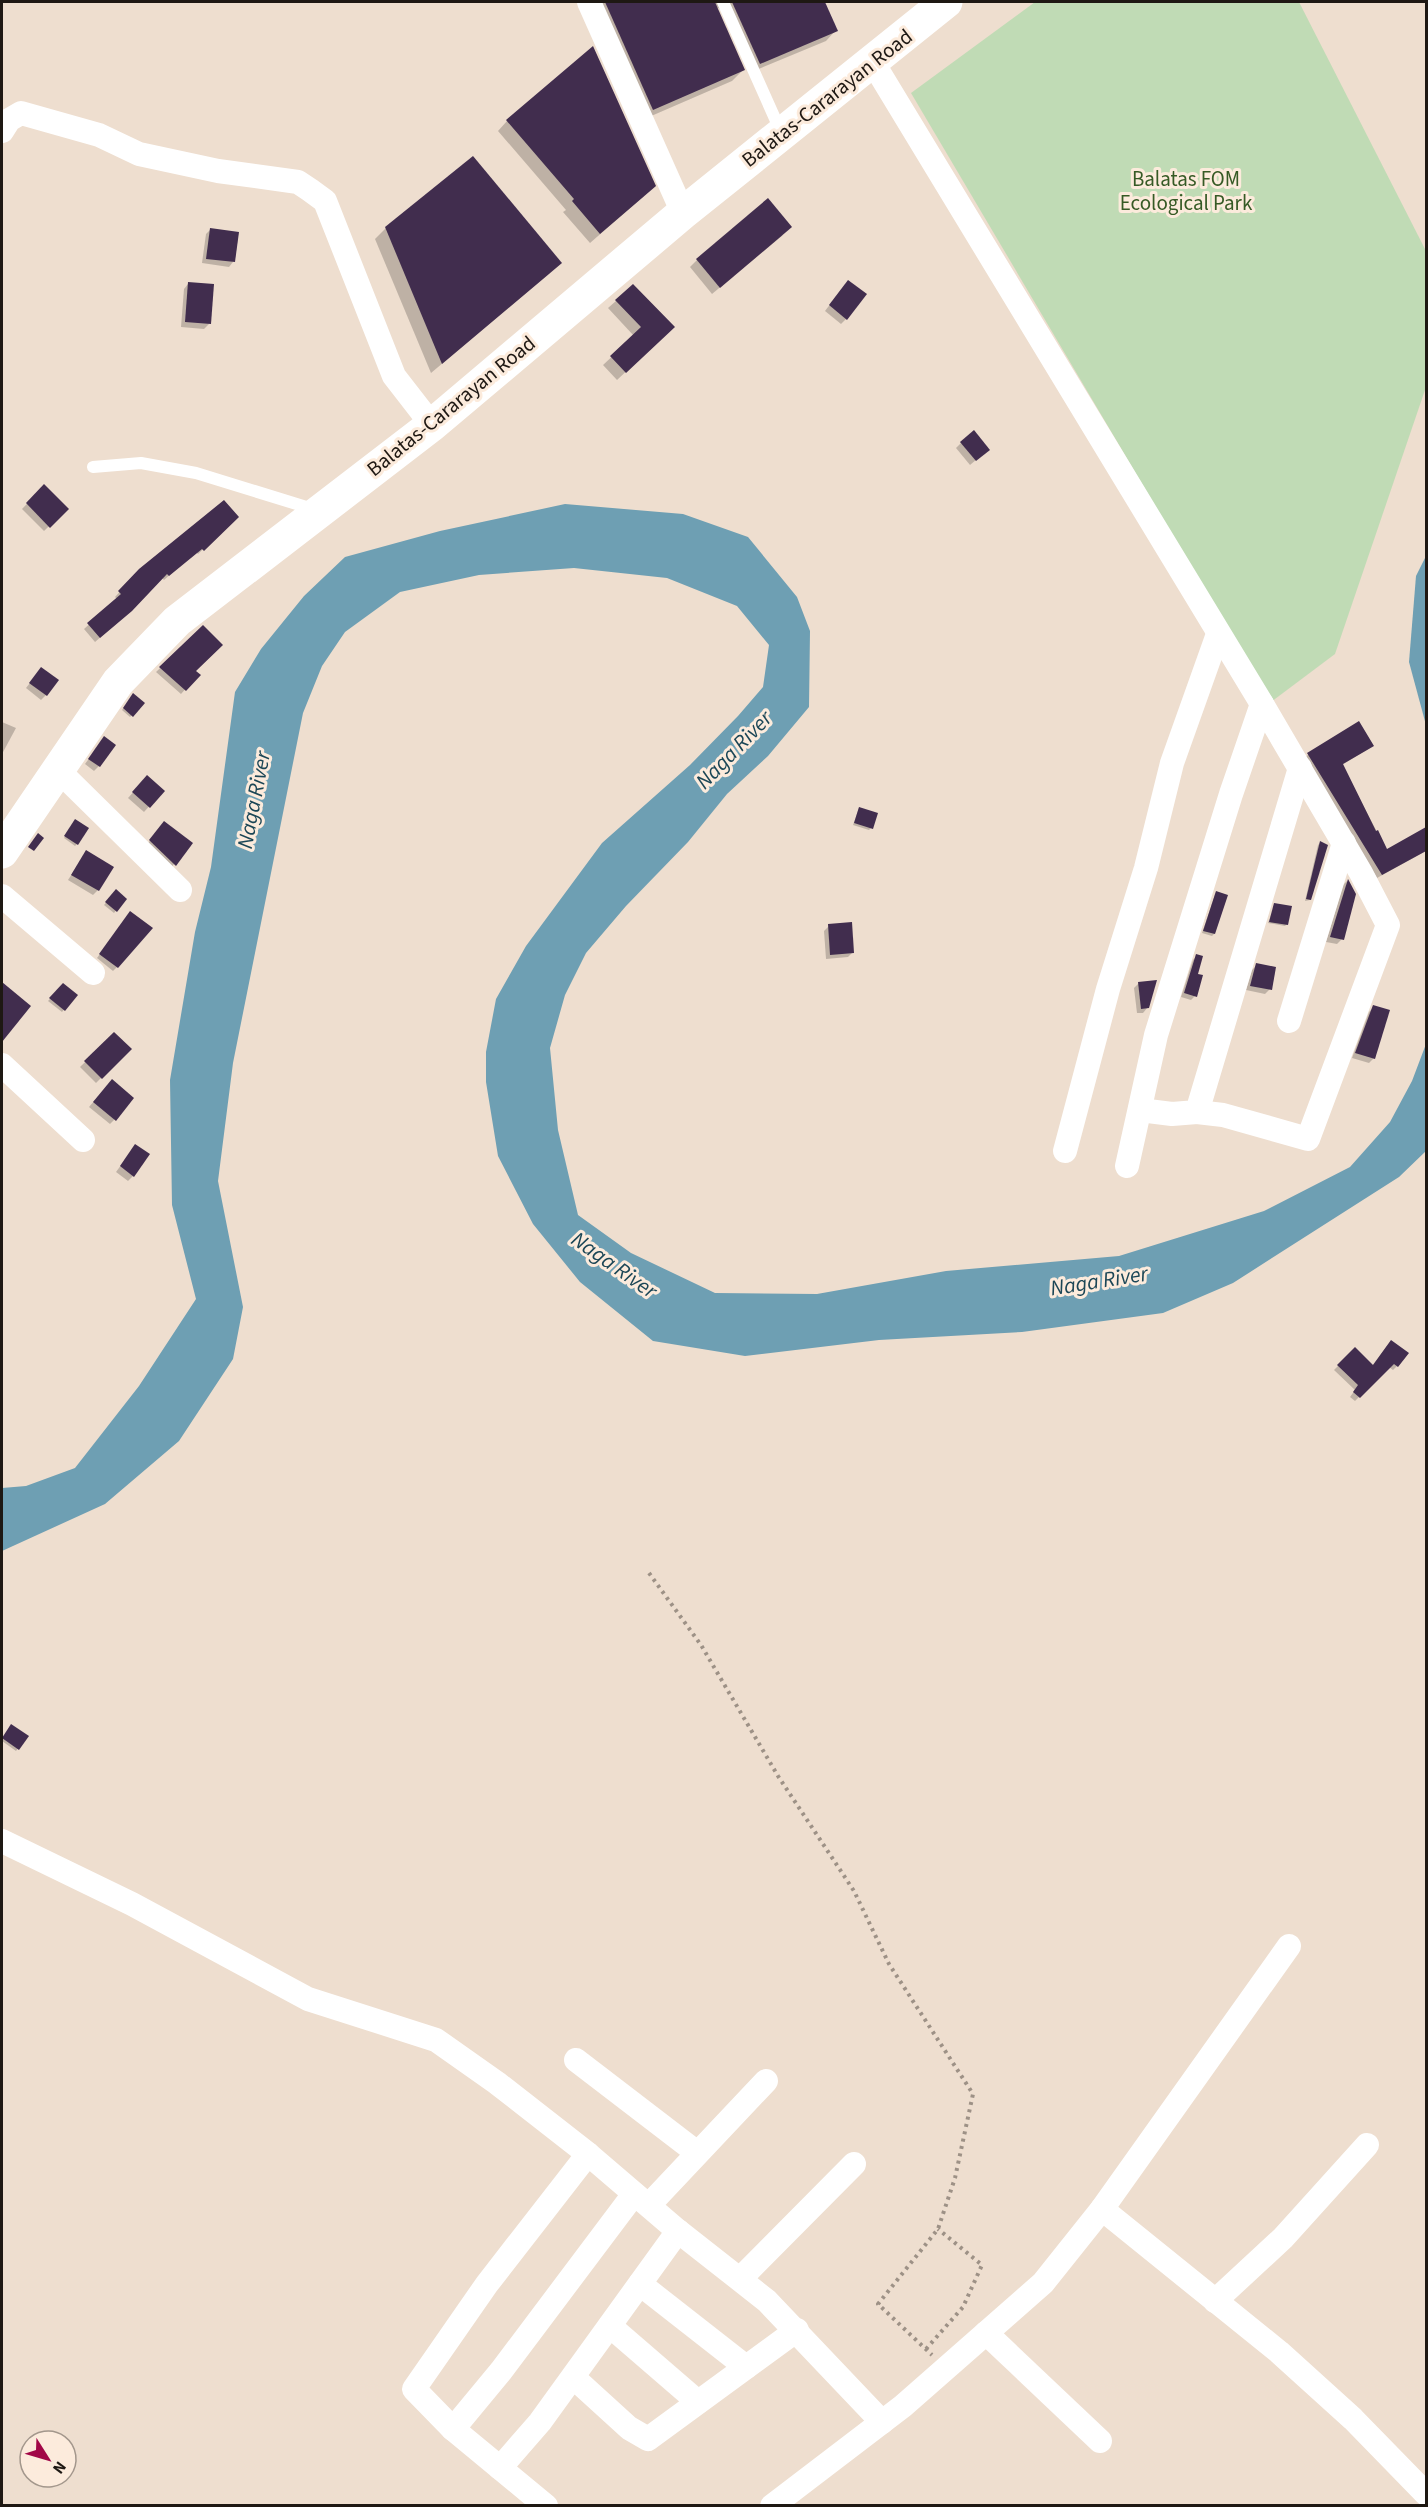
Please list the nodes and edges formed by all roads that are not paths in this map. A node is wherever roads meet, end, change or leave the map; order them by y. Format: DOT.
graph roads {
  1 [pos="589,2"];
  2 [pos="723,2"];
  3 [pos="946,2"];
  4 [pos="872,61"];
  5 [pos="2,131"];
  6 [pos="782,133"];
  7 [pos="683,213"];
  8 [pos="432,425"];
  9 [pos="93,467"];
  10 [pos="320,511"];
  11 [pos="1218,634"];
  12 [pos="1262,704"];
  13 [pos="1300,768"];
  14 [pos="59,771"];
  15 [pos="1344,843"];
  16 [pos="2,852"];
  17 [pos="180,890"];
  18 [pos="2,896"];
  19 [pos="93,973"];
  20 [pos="1289,1021"];
  21 [pos="2,1065"];
  22 [pos="1140,1110"];
  23 [pos="1197,1112"];
  24 [pos="83,1140"];
  25 [pos="1065,1151"];
  26 [pos="1127,1166"];
  27 [pos="2,1841"];
  28 [pos="1289,1946"];
  29 [pos="576,2060"];
  30 [pos="766,2081"];
  31 [pos="1367,2145"];
  32 [pos="696,2152"];
  33 [pos="588,2154"];
  34 [pos="854,2164"];
  35 [pos="642,2200"];
  36 [pos="1102,2209"];
  37 [pos="678,2231"];
  38 [pos="741,2278"];
  39 [pos="640,2284"];
  40 [pos="1215,2301"];
  41 [pos="610,2326"];
  42 [pos="797,2330"];
  43 [pos="986,2333"];
  44 [pos="746,2367"];
  45 [pos="573,2377"];
  46 [pos="698,2402"];
  47 [pos="882,2422"];
  48 [pos="453,2429"];
  49 [pos="1100,2441"];
  50 [pos="500,2468"];
  51 [pos="1426,2494"];
  52 [pos="546,2505"];
  53 [pos="772,2505"];
  1 -- 7 [label="street"];
  2 -- 6 [label="lane"];
  3 -- 4 [label="main road, Balatas-Cararayan Road"];
  4 -- 6 [label="main road, Balatas-Cararayan Road"];
  4 -- 11 [label="street"];
  5 -- 8 [label="street"];
  6 -- 7 [label="main road, Balatas-Cararayan Road"];
  7 -- 8 [label="main road, Balatas-Cararayan Road"];
  8 -- 10 [label="main road, Balatas-Cararayan Road"];
  9 -- 10 [label="lane"];
  10 -- 14 [label="main road, Balatas-Cararayan Road"];
  11 -- 12 [label="street"];
  11 -- 25 [label="street"];
  12 -- 13 [label="street"];
  12 -- 22 [label="street"];
  13 -- 15 [label="street"];
  13 -- 23 [label="street"];
  14 -- 16 [label="main road, Balatas-Cararayan Road"];
  14 -- 17 [label="street"];
  15 -- 20 [label="street"];
  15 -- 23 [label="street"];
  18 -- 19 [label="street"];
  21 -- 24 [label="street"];
  22 -- 23 [label="street"];
  22 -- 26 [label="street"];
  27 -- 33 [label="street"];
  28 -- 36 [label="street"];
  29 -- 32 [label="street"];
  30 -- 32 [label="street"];
  31 -- 40 [label="street"];
  32 -- 35 [label="street"];
  33 -- 35 [label="street"];
  33 -- 48 [label="street"];
  34 -- 38 [label="street"];
  35 -- 37 [label="street"];
  35 -- 48 [label="street"];
  36 -- 40 [label="street"];
  36 -- 43 [label="street"];
  37 -- 38 [label="street"];
  37 -- 39 [label="street"];
  38 -- 42 [label="street"];
  39 -- 41 [label="street"];
  39 -- 44 [label="street"];
  40 -- 51 [label="street"];
  41 -- 45 [label="street"];
  41 -- 46 [label="street"];
  42 -- 44 [label="street"];
  42 -- 47 [label="street"];
  43 -- 47 [label="street"];
  43 -- 49 [label="street"];
  44 -- 46 [label="street"];
  45 -- 46 [label="street"];
  45 -- 50 [label="street"];
  47 -- 53 [label="street"];
  48 -- 50 [label="street"];
  50 -- 52 [label="street"];
}
